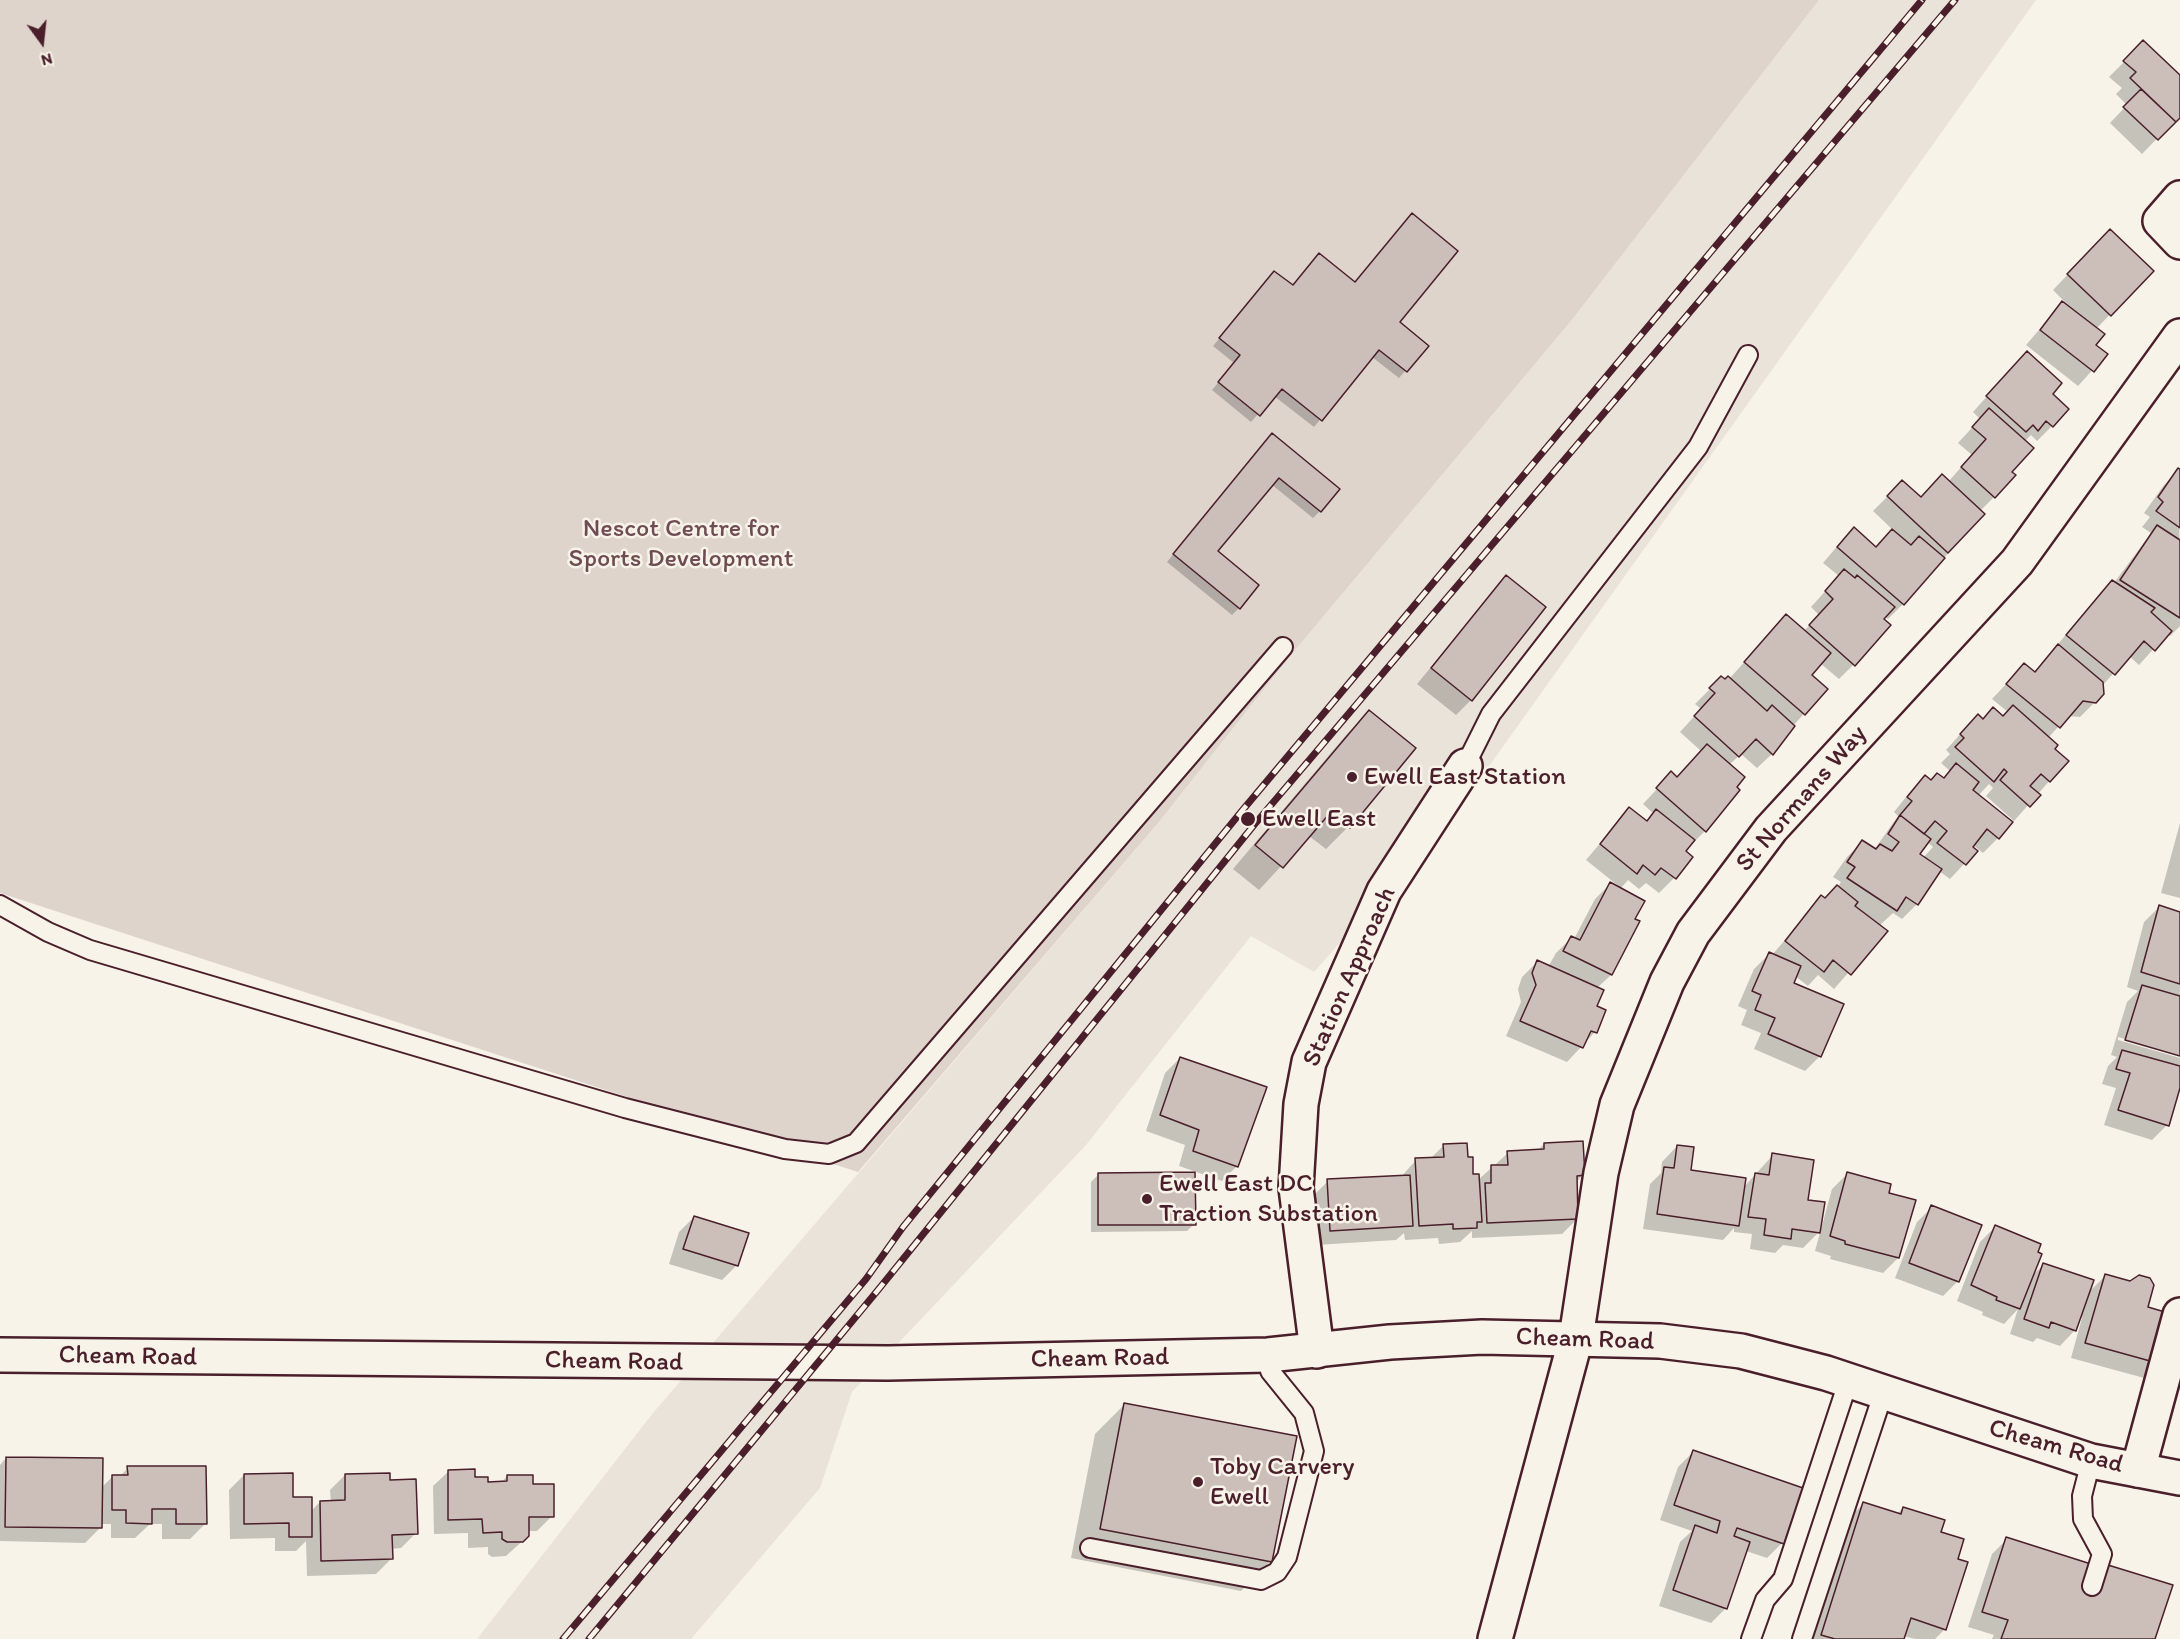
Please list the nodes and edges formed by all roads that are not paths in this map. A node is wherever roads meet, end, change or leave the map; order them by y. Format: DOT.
graph roads {
  1 [pos="2180,336"];
  2 [pos="1748,355"];
  3 [pos="1283,647"];
  4 [pos="1465,765"];
  5 [pos="0,904"];
  6 [pos="2180,1316"];
  7 [pos="1576,1338"];
  8 [pos="1317,1351"];
  9 [pos="0,1355"];
  10 [pos="1268,1355"];
  11 [pos="1849,1379"];
  12 [pos="1884,1390"];
  13 [pos="2091,1461"];
  14 [pos="2138,1470"];
  15 [pos="2180,1478"];
  16 [pos="1090,1548"];
  17 [pos="2092,1586"];
  18 [pos="1495,1639"];
  19 [pos="1751,1639"];
  20 [pos="1802,1639"];
  1 -- 7 [label="main road, St Normans Way"];
  2 -- 4 [label="lane"];
  3 -- 5 [label="lane"];
  4 -- 8 [label="main road, Station Approach"];
  6 -- 14 [label="main road"];
  7 -- 8 [label="main road, Cheam Road"];
  7 -- 11 [label="main road, Cheam Road"];
  7 -- 18 [label="main road, St Normans Way"];
  8 -- 10 [label="main road, Cheam Road"];
  9 -- 10 [label="main road, Cheam Road"];
  10 -- 16 [label="lane"];
  11 -- 12 [label="main road, Cheam Road"];
  11 -- 19 [label="lane"];
  12 -- 13 [label="main road, Cheam Road"];
  12 -- 20 [label="lane"];
  13 -- 14 [label="main road, Cheam Road"];
  13 -- 17 [label="lane"];
  14 -- 15 [label="main road, Cheam Road"];
}
